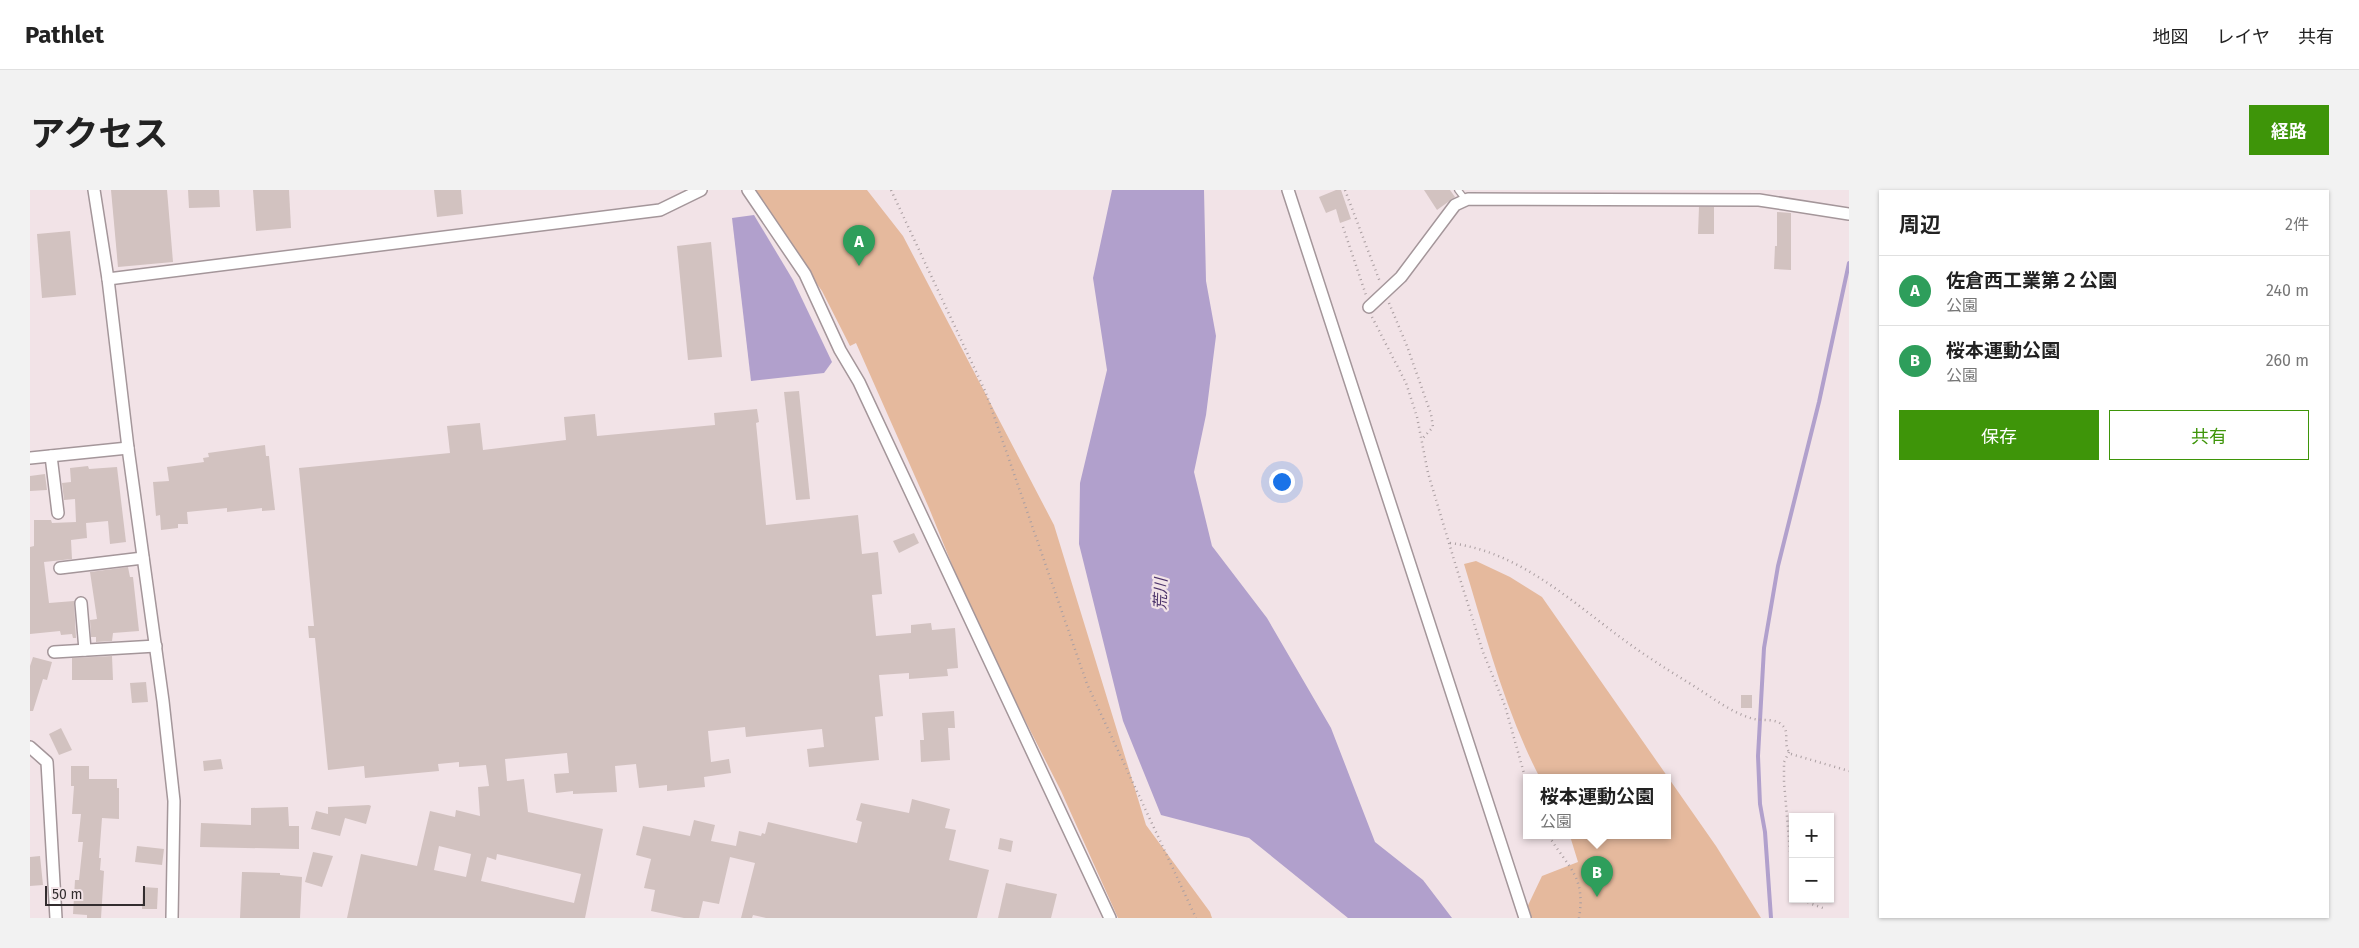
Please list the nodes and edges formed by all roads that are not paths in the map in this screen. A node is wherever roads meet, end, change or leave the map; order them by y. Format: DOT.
graph roads {
  1 [pos="94,190"];
  2 [pos="701,190"];
  3 [pos="748,190"];
  4 [pos="1288,190"];
  5 [pos="1556,194"];
  6 [pos="1461,195"];
  7 [pos="1849,214"];
  8 [pos="108,279"];
  9 [pos="1369,306"];
  10 [pos="128,448"];
  11 [pos="51,456"];
  12 [pos="30,458"];
  13 [pos="58,513"];
  14 [pos="143,558"];
  15 [pos="60,568"];
  16 [pos="81,603"];
  17 [pos="156,646"];
  18 [pos="85,650"];
  19 [pos="54,652"];
  20 [pos="30,747"];
  21 [pos="56,918"];
  22 [pos="172,918"];
  23 [pos="1110,918"];
  24 [pos="1525,918"];
  1 -- 8 [label="street"];
  2 -- 8 [label="street"];
  3 -- 23 [label="street"];
  4 -- 24 [label="street"];
  5 -- 6 [label="street"];
  5 -- 7 [label="street"];
  6 -- 9 [label="street"];
  8 -- 10 [label="street"];
  10 -- 11 [label="street"];
  10 -- 14 [label="street"];
  11 -- 12 [label="street"];
  11 -- 13 [label="street"];
  14 -- 15 [label="street"];
  14 -- 17 [label="street"];
  16 -- 18 [label="street"];
  17 -- 18 [label="street"];
  17 -- 22 [label="street"];
  18 -- 19 [label="street"];
  20 -- 21 [label="street"];
}
